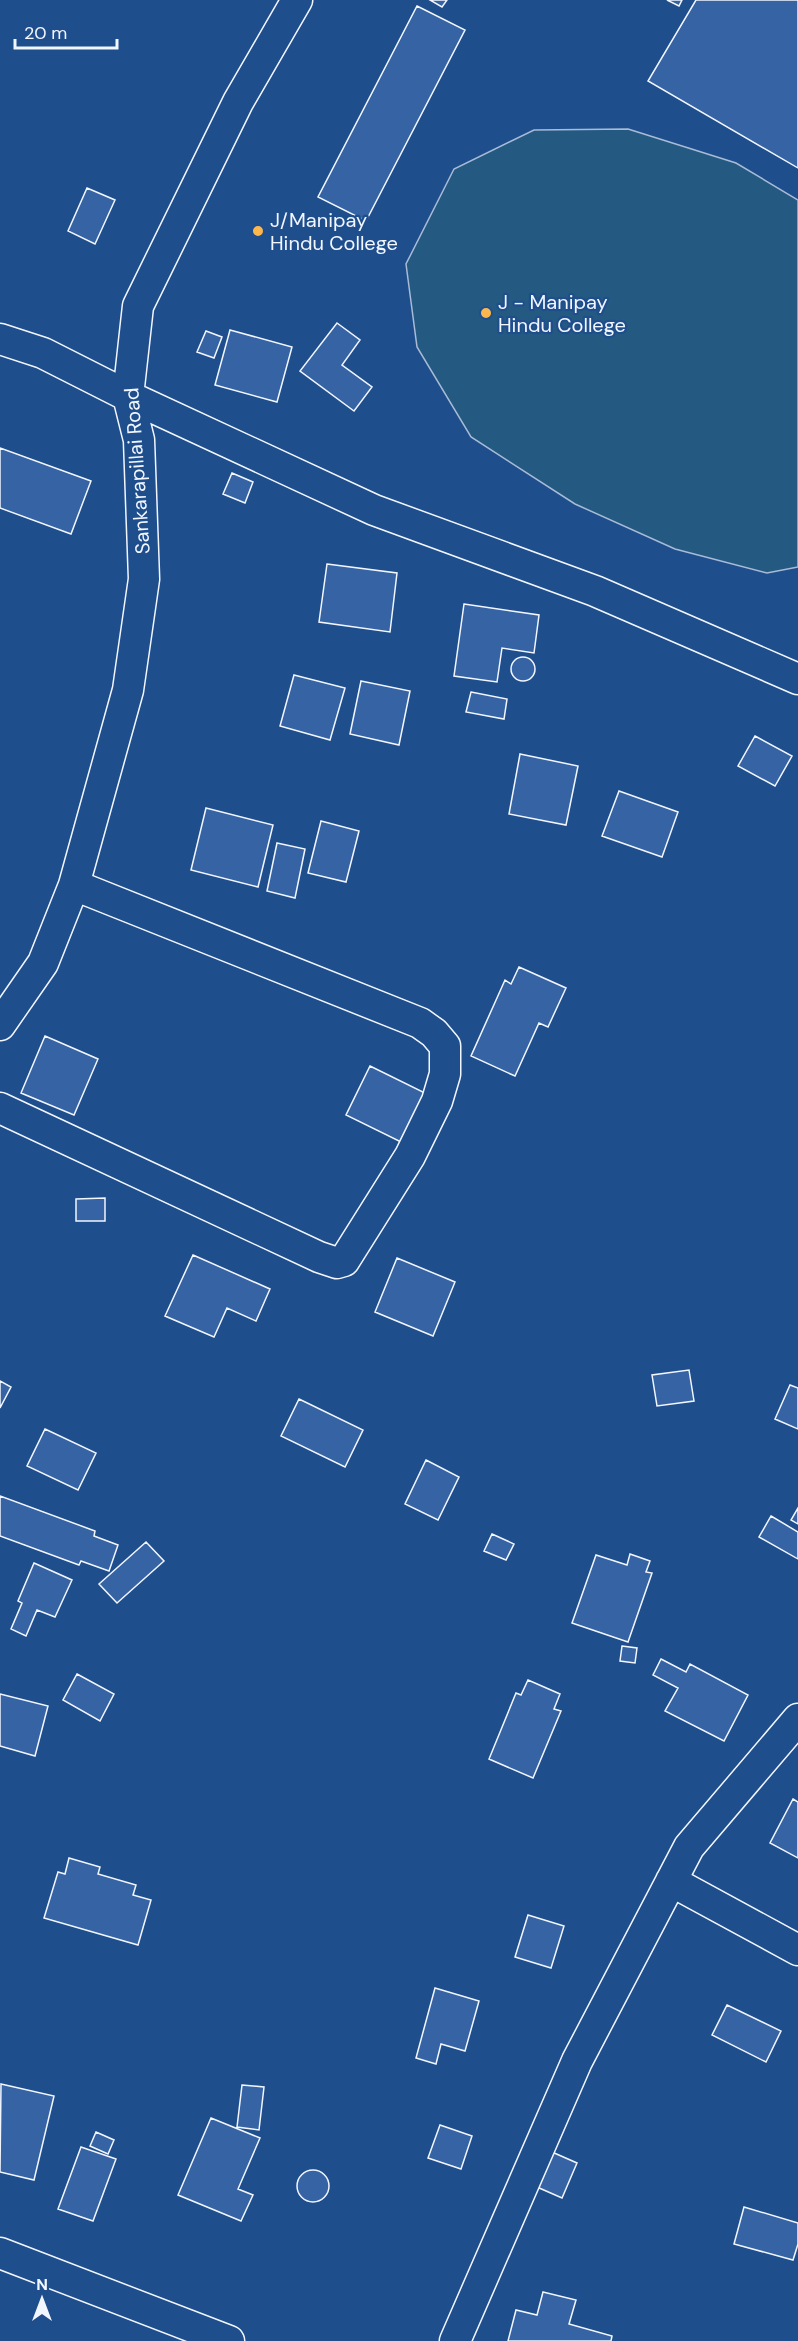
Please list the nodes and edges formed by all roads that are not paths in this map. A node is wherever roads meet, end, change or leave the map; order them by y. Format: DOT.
graph roads {
  1 [pos="297,0"];
  2 [pos="0,339"];
  3 [pos="128,396"];
  4 [pos="798,679"];
  5 [pos="74,885"];
  6 [pos="0,1025"];
  7 [pos="0,1108"];
  8 [pos="798,1719"];
  9 [pos="671,1881"];
  10 [pos="798,1950"];
  11 [pos="0,2253"];
  12 [pos="228,2341"];
  13 [pos="455,2341"];
  1 -- 3 [label="street, Sankarapillai Road"];
  2 -- 3 [label="street"];
  3 -- 4 [label="street"];
  3 -- 5 [label="street, Sankarapillai Road"];
  5 -- 6 [label="street, Sankarapillai Road"];
  5 -- 7 [label="street"];
  8 -- 9 [label="street"];
  9 -- 10 [label="street"];
  9 -- 13 [label="street"];
  11 -- 12 [label="street"];
}
